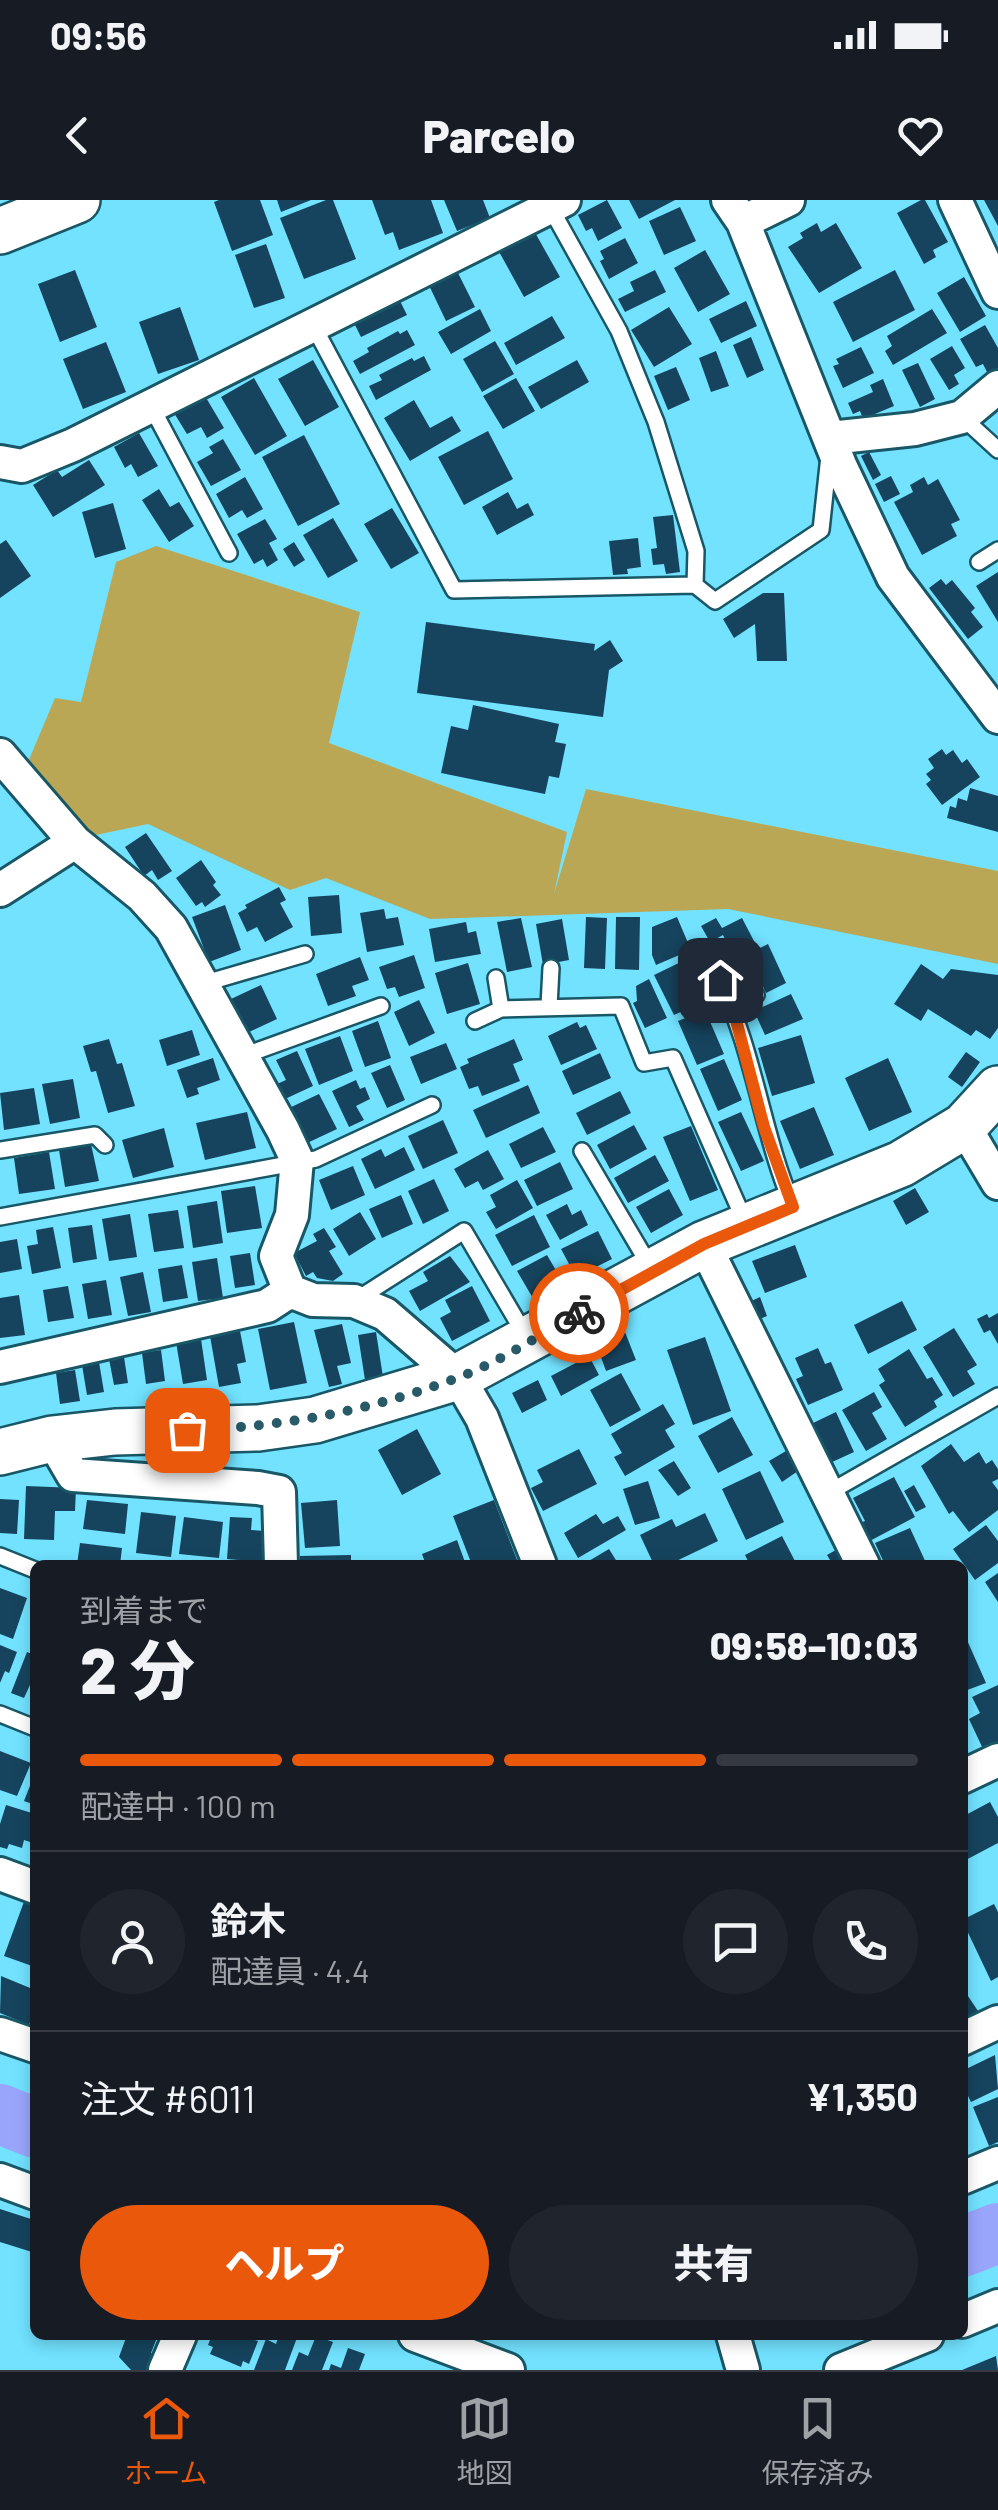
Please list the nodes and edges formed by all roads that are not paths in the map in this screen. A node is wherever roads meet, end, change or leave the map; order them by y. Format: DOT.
graph roads {
  1 [pos="77,200"];
  2 [pos="788,200"];
  3 [pos="955,200"];
  4 [pos="557,203"];
  5 [pos="736,211"];
  6 [pos="0,230"];
  7 [pos="998,292"];
  8 [pos="312,324"];
  9 [pos="998,386"];
  10 [pos="151,406"];
  11 [pos="962,417"];
  12 [pos="830,438"];
  13 [pos="998,450"];
  14 [pos="0,462"];
  15 [pos="998,550"];
  16 [pos="229,553"];
  17 [pos="979,562"];
  18 [pos="694,585"];
  19 [pos="998,717"];
  20 [pos="0,755"];
  21 [pos="76,842"];
  22 [pos="0,890"];
  23 [pos="304,954"];
  24 [pos="552,968"];
  25 [pos="496,978"];
  26 [pos="720,980"];
  27 [pos="202,984"];
  28 [pos="756,995"];
  29 [pos="732,1005"];
  30 [pos="381,1006"];
  31 [pos="549,1006"];
  32 [pos="501,1008"];
  33 [pos="475,1021"];
  34 [pos="240,1057"];
  35 [pos="998,1089"];
  36 [pos="432,1105"];
  37 [pos="964,1126"];
  38 [pos="105,1146"];
  39 [pos="0,1150"];
  40 [pos="582,1151"];
  41 [pos="296,1160"];
  42 [pos="998,1183"];
  43 [pos="793,1207"];
  44 [pos="0,1217"];
  45 [pos="747,1226"];
  46 [pos="704,1244"];
  47 [pos="653,1271"];
  48 [pos="290,1291"];
  49 [pos="354,1301"];
  50 [pos="529,1341"];
  51 [pos="0,1368"];
  52 [pos="458,1378"];
  53 [pos="998,1396"];
  54 [pos="52,1440"];
  55 [pos="0,1452"];
  56 [pos="827,1493"];
  57 [pos="0,1556"];
  58 [pos="281,1560"];
  59 [pos="538,1560"];
  60 [pos="860,1560"];
  61 [pos="30,1568"];
  62 [pos="0,1714"];
  63 [pos="30,1726"];
  64 [pos="998,1760"];
  65 [pos="968,1771"];
  66 [pos="0,1874"];
  67 [pos="30,1885"];
  68 [pos="998,2022"];
  69 [pos="0,2034"];
  70 [pos="968,2036"];
  71 [pos="30,2044"];
  72 [pos="998,2164"];
  73 [pos="968,2176"];
  74 [pos="0,2180"];
  75 [pos="30,2192"];
  76 [pos="998,2306"];
  77 [pos="968,2318"];
  78 [pos="178,2340"];
  79 [pos="428,2340"];
  80 [pos="735,2340"];
  81 [pos="915,2340"];
  82 [pos="165,2370"];
  83 [pos="508,2370"];
  84 [pos="743,2370"];
  85 [pos="840,2370"];
  1 -- 6 [label="street"];
  2 -- 5 [label="street"];
  3 -- 7 [label="street"];
  4 -- 8 [label="street"];
  4 -- 18 [label="lane"];
  5 -- 12 [label="street"];
  8 -- 10 [label="street"];
  8 -- 18 [label="lane"];
  9 -- 11 [label="street"];
  10 -- 14 [label="street"];
  10 -- 16 [label="lane"];
  11 -- 12 [label="street"];
  11 -- 13 [label="lane"];
  12 -- 18 [label="lane"];
  12 -- 19 [label="street"];
  15 -- 17 [label="lane"];
  20 -- 21 [label="street"];
  21 -- 22 [label="street"];
  21 -- 27 [label="street"];
  23 -- 27 [label="lane"];
  24 -- 31 [label="lane"];
  25 -- 32 [label="lane"];
  26 -- 29 [label="lane"];
  27 -- 34 [label="street"];
  28 -- 29 [label="lane"];
  29 -- 43 [label="lane"];
  30 -- 34 [label="lane"];
  31 -- 32 [label="lane"];
  31 -- 45 [label="lane"];
  32 -- 33 [label="lane"];
  34 -- 41 [label="street"];
  35 -- 37 [label="street"];
  36 -- 41 [label="lane"];
  37 -- 42 [label="street"];
  37 -- 43 [label="street"];
  38 -- 39 [label="lane"];
  40 -- 47 [label="lane"];
  41 -- 44 [label="lane"];
  41 -- 48 [label="street"];
  43 -- 45 [label="street"];
  45 -- 46 [label="street"];
  46 -- 47 [label="street"];
  46 -- 56 [label="street"];
  47 -- 50 [label="street"];
  48 -- 49 [label="street"];
  48 -- 51 [label="street"];
  49 -- 50 [label="lane"];
  49 -- 52 [label="street"];
  50 -- 52 [label="street"];
  52 -- 54 [label="street"];
  52 -- 59 [label="street"];
  53 -- 56 [label="lane"];
  54 -- 55 [label="street"];
  54 -- 58 [label="street"];
  56 -- 60 [label="street"];
  57 -- 61 [label="lane"];
  62 -- 63 [label="lane"];
  64 -- 65 [label="street"];
  66 -- 67 [label="street"];
  68 -- 70 [label="street"];
  69 -- 71 [label="street"];
  72 -- 73 [label="street"];
  74 -- 75 [label="street"];
  76 -- 77 [label="street"];
  78 -- 82 [label="street"];
  79 -- 83 [label="street"];
  80 -- 84 [label="street"];
  81 -- 85 [label="street"];
}
